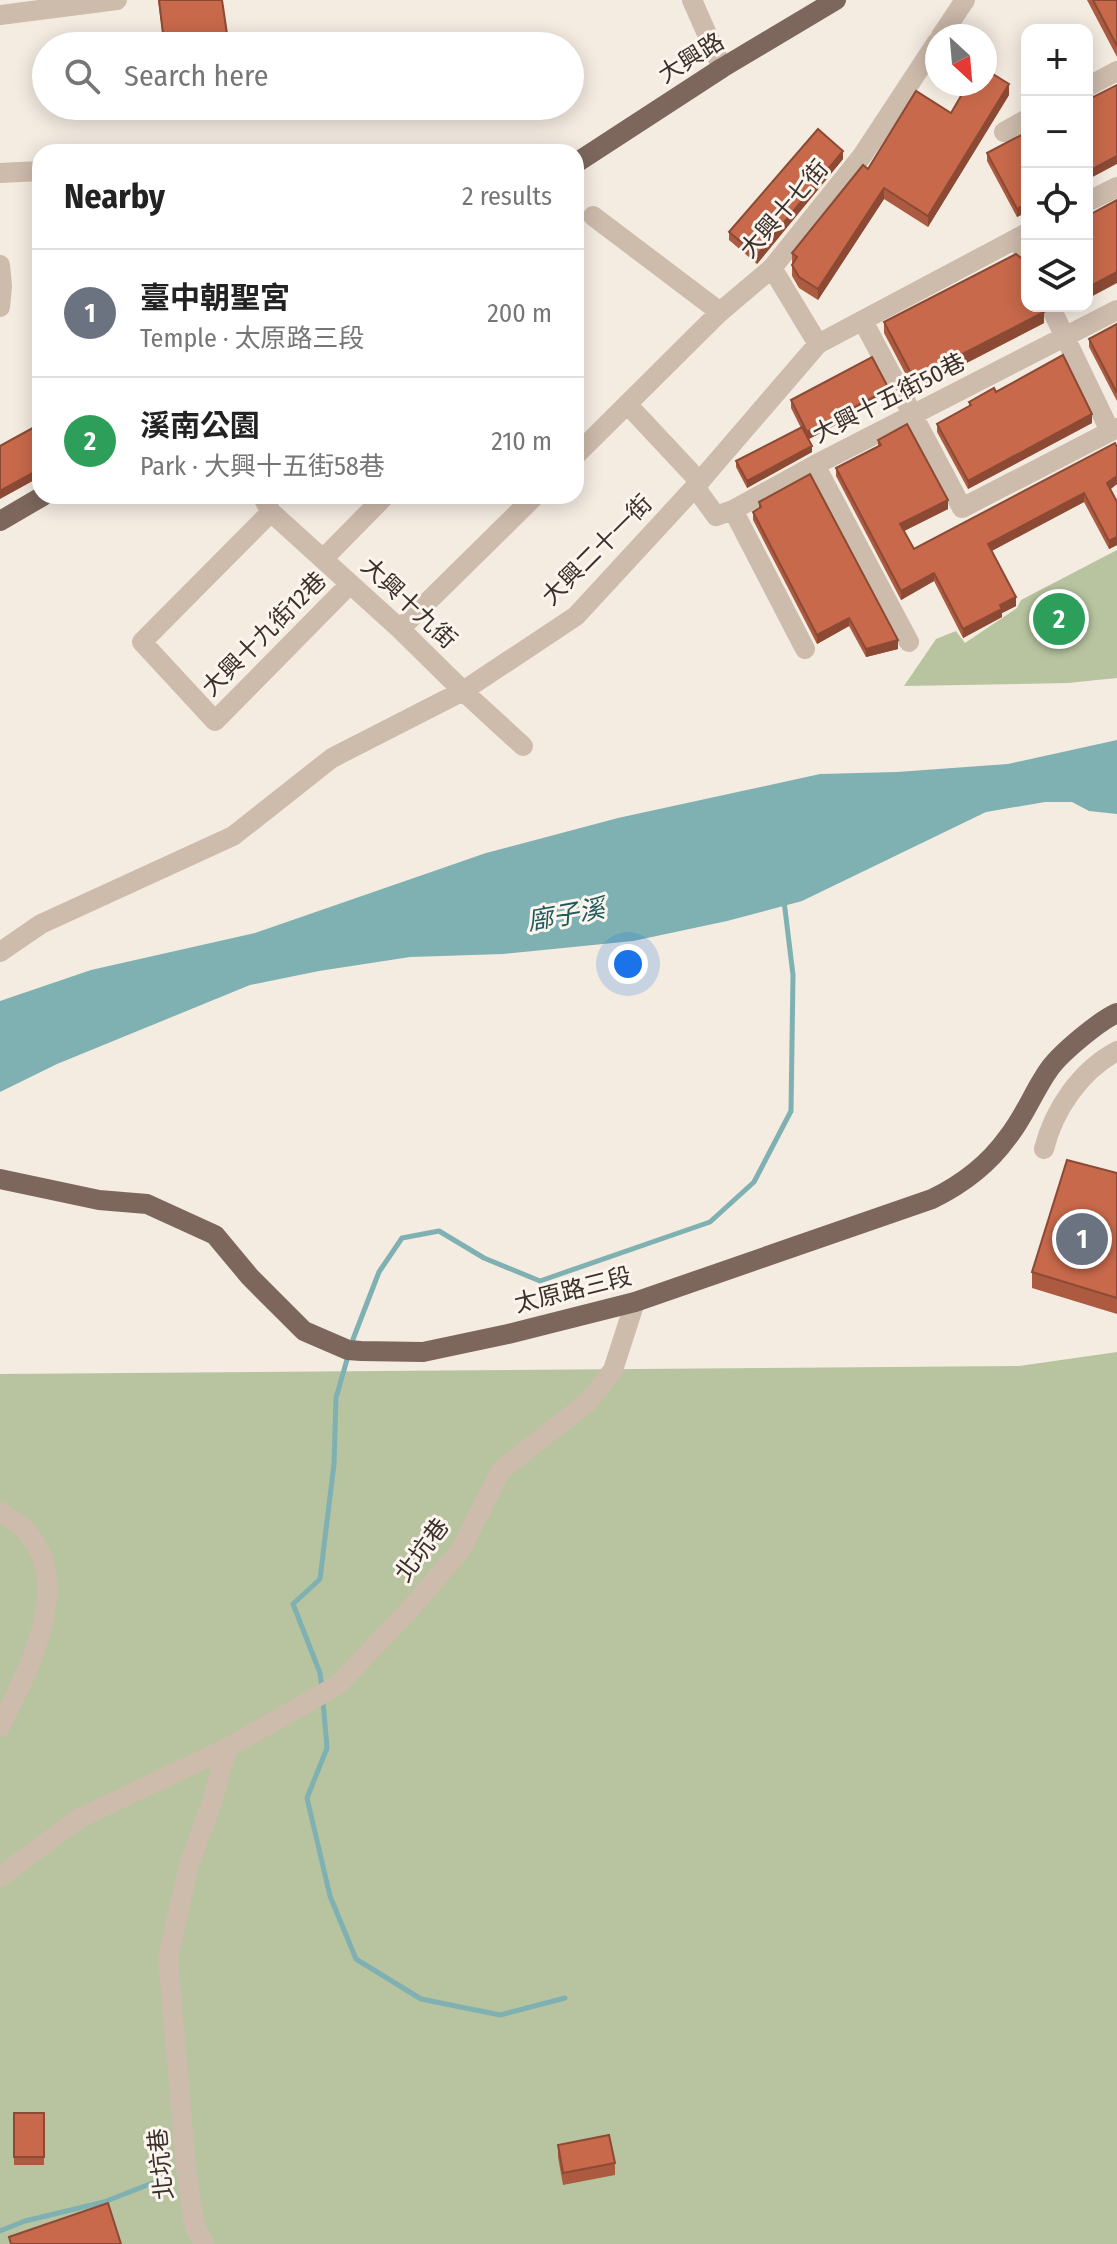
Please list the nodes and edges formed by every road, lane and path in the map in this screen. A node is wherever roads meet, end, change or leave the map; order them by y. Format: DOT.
graph roads {
  1 [pos="117,0"];
  2 [pos="692,0"];
  3 [pos="836,0"];
  4 [pos="965,0"];
  5 [pos="0,15"];
  6 [pos="949,24"];
  7 [pos="925,60"];
  8 [pos="722,68"];
  9 [pos="1117,71"];
  10 [pos="1093,84"];
  11 [pos="1021,122"];
  12 [pos="1004,132"];
  13 [pos="584,158"];
  14 [pos="32,171"];
  15 [pos="0,173"];
  16 [pos="1117,187"];
  17 [pos="1093,199"];
  18 [pos="593,216"];
  19 [pos="1021,237"];
  20 [pos="0,265"];
  21 [pos="772,268"];
  22 [pos="0,307"];
  23 [pos="1117,310"];
  24 [pos="720,312"];
  25 [pos="1053,312"];
  26 [pos="863,321"];
  27 [pos="1065,338"];
  28 [pos="818,344"];
  29 [pos="627,404"];
  30 [pos="913,415"];
  31 [pos="1114,429"];
  32 [pos="584,447"];
  33 [pos="815,465"];
  34 [pos="697,484"];
  35 [pos="32,502"];
  36 [pos="266,504"];
  37 [pos="377,504"];
  38 [pos="527,504"];
  39 [pos="733,510"];
  40 [pos="0,521"];
  41 [pos="323,559"];
  42 [pos="350,584"];
  43 [pos="400,629"];
  44 [pos="909,642"];
  45 [pos="805,649"];
  46 [pos="463,691"];
  47 [pos="523,746"];
  48 [pos="0,952"];
  49 [pos="1117,1013"];
  50 [pos="1117,1051"];
  51 [pos="1044,1149"];
  52 [pos="0,1179"];
  53 [pos="635,1302"];
  54 [pos="0,1512"];
  55 [pos="0,1727"];
  56 [pos="227,1748"];
  57 [pos="0,1877"];
  58 [pos="204,2244"];
  1 -- 5 [label="street"];
  2 -- 8 [label="street"];
  3 -- 8 [label="main road, 大興路"];
  4 -- 6 [label="street"];
  7 -- 21 [label="street, 大興十七街"];
  8 -- 13 [label="main road, 大興路"];
  9 -- 10 [label="street"];
  11 -- 12 [label="street"];
  14 -- 15 [label="street"];
  16 -- 17 [label="street"];
  18 -- 24 [label="street"];
  19 -- 26 [label="street, 大興二十一街"];
  20 -- 22 [label="street"];
  21 -- 24 [label="street, 大興十七街"];
  21 -- 28 [label="street"];
  23 -- 27 [label="street, 大興十五街50巷"];
  24 -- 29 [label="street, 大興十七街"];
  25 -- 27 [label="street"];
  26 -- 28 [label="street, 大興二十一街"];
  26 -- 30 [label="street"];
  27 -- 30 [label="street, 大興十五街50巷"];
  27 -- 31 [label="street"];
  28 -- 34 [label="street, 大興二十一街"];
  29 -- 32 [label="street, 大興十七街"];
  29 -- 34 [label="street"];
  30 -- 31 [label="street"];
  30 -- 33 [label="street, 大興十五街50巷"];
  33 -- 39 [label="street, 大興十五街50巷"];
  33 -- 44 [label="street"];
  34 -- 39 [label="street"];
  34 -- 46 [label="street, 大興二十一街"];
  35 -- 40 [label="main road"];
  36 -- 41 [label="street, 大興十九街"];
  36 -- 42 [label="street, 大興十九街12巷"];
  37 -- 41 [label="street"];
  38 -- 43 [label="street"];
  39 -- 45 [label="street"];
  41 -- 42 [label="street, 大興十九街"];
  42 -- 43 [label="street, 大興十九街"];
  43 -- 46 [label="street, 大興十九街"];
  46 -- 47 [label="street, 大興十九街"];
  46 -- 48 [label="street, 大興二十一街"];
  49 -- 53 [label="main road, 太原路三段"];
  50 -- 51 [label="street"];
  52 -- 53 [label="main road, 太原路三段"];
  53 -- 56 [label="street, 北坑巷"];
  54 -- 55 [label="street"];
  56 -- 57 [label="street, 北坑巷"];
  56 -- 58 [label="street, 北坑巷"];
}
